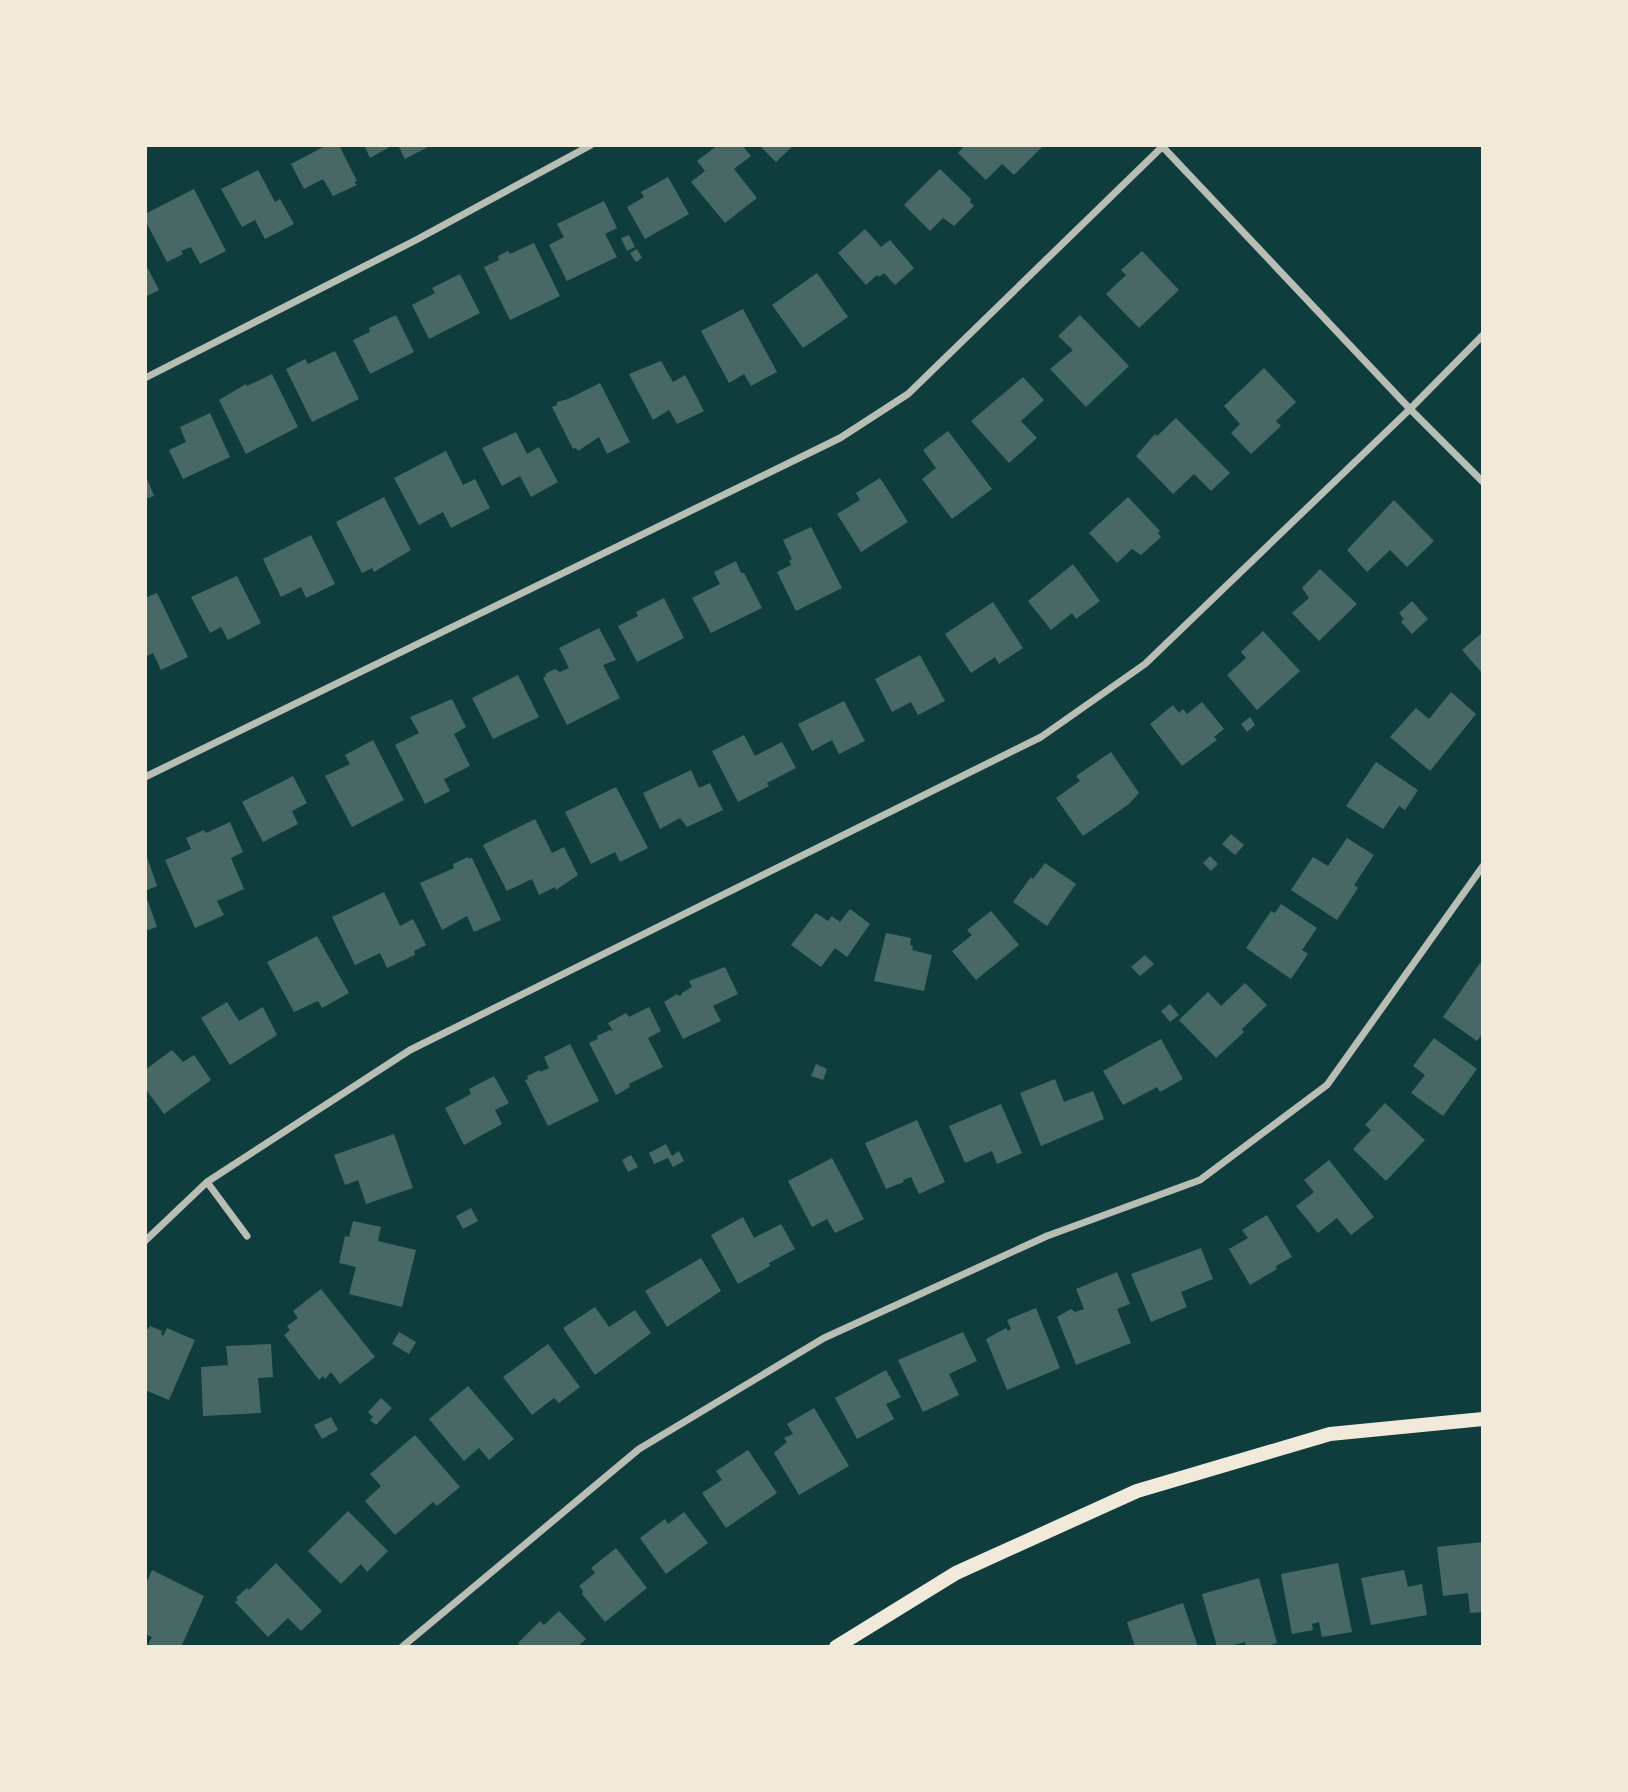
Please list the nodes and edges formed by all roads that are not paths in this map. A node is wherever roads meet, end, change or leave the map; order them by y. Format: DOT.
graph roads {
  1 [pos="591,145"];
  2 [pos="1162,146"];
  3 [pos="1483,335"];
  4 [pos="145,378"];
  5 [pos="1410,409"];
  6 [pos="1483,482"];
  7 [pos="145,777"];
  8 [pos="1482,867"];
  9 [pos="207,1182"];
  10 [pos="247,1236"];
  11 [pos="145,1241"];
  12 [pos="1483,1419"];
  13 [pos="402,1647"];
  14 [pos="836,1647"];
  1 -- 4 [label="street"];
  2 -- 5 [label="street"];
  2 -- 7 [label="street"];
  3 -- 5 [label="street"];
  5 -- 6 [label="street"];
  5 -- 9 [label="street"];
  8 -- 13 [label="street"];
  9 -- 10 [label="street"];
  9 -- 11 [label="street"];
  12 -- 14 [label="main road"];
}
